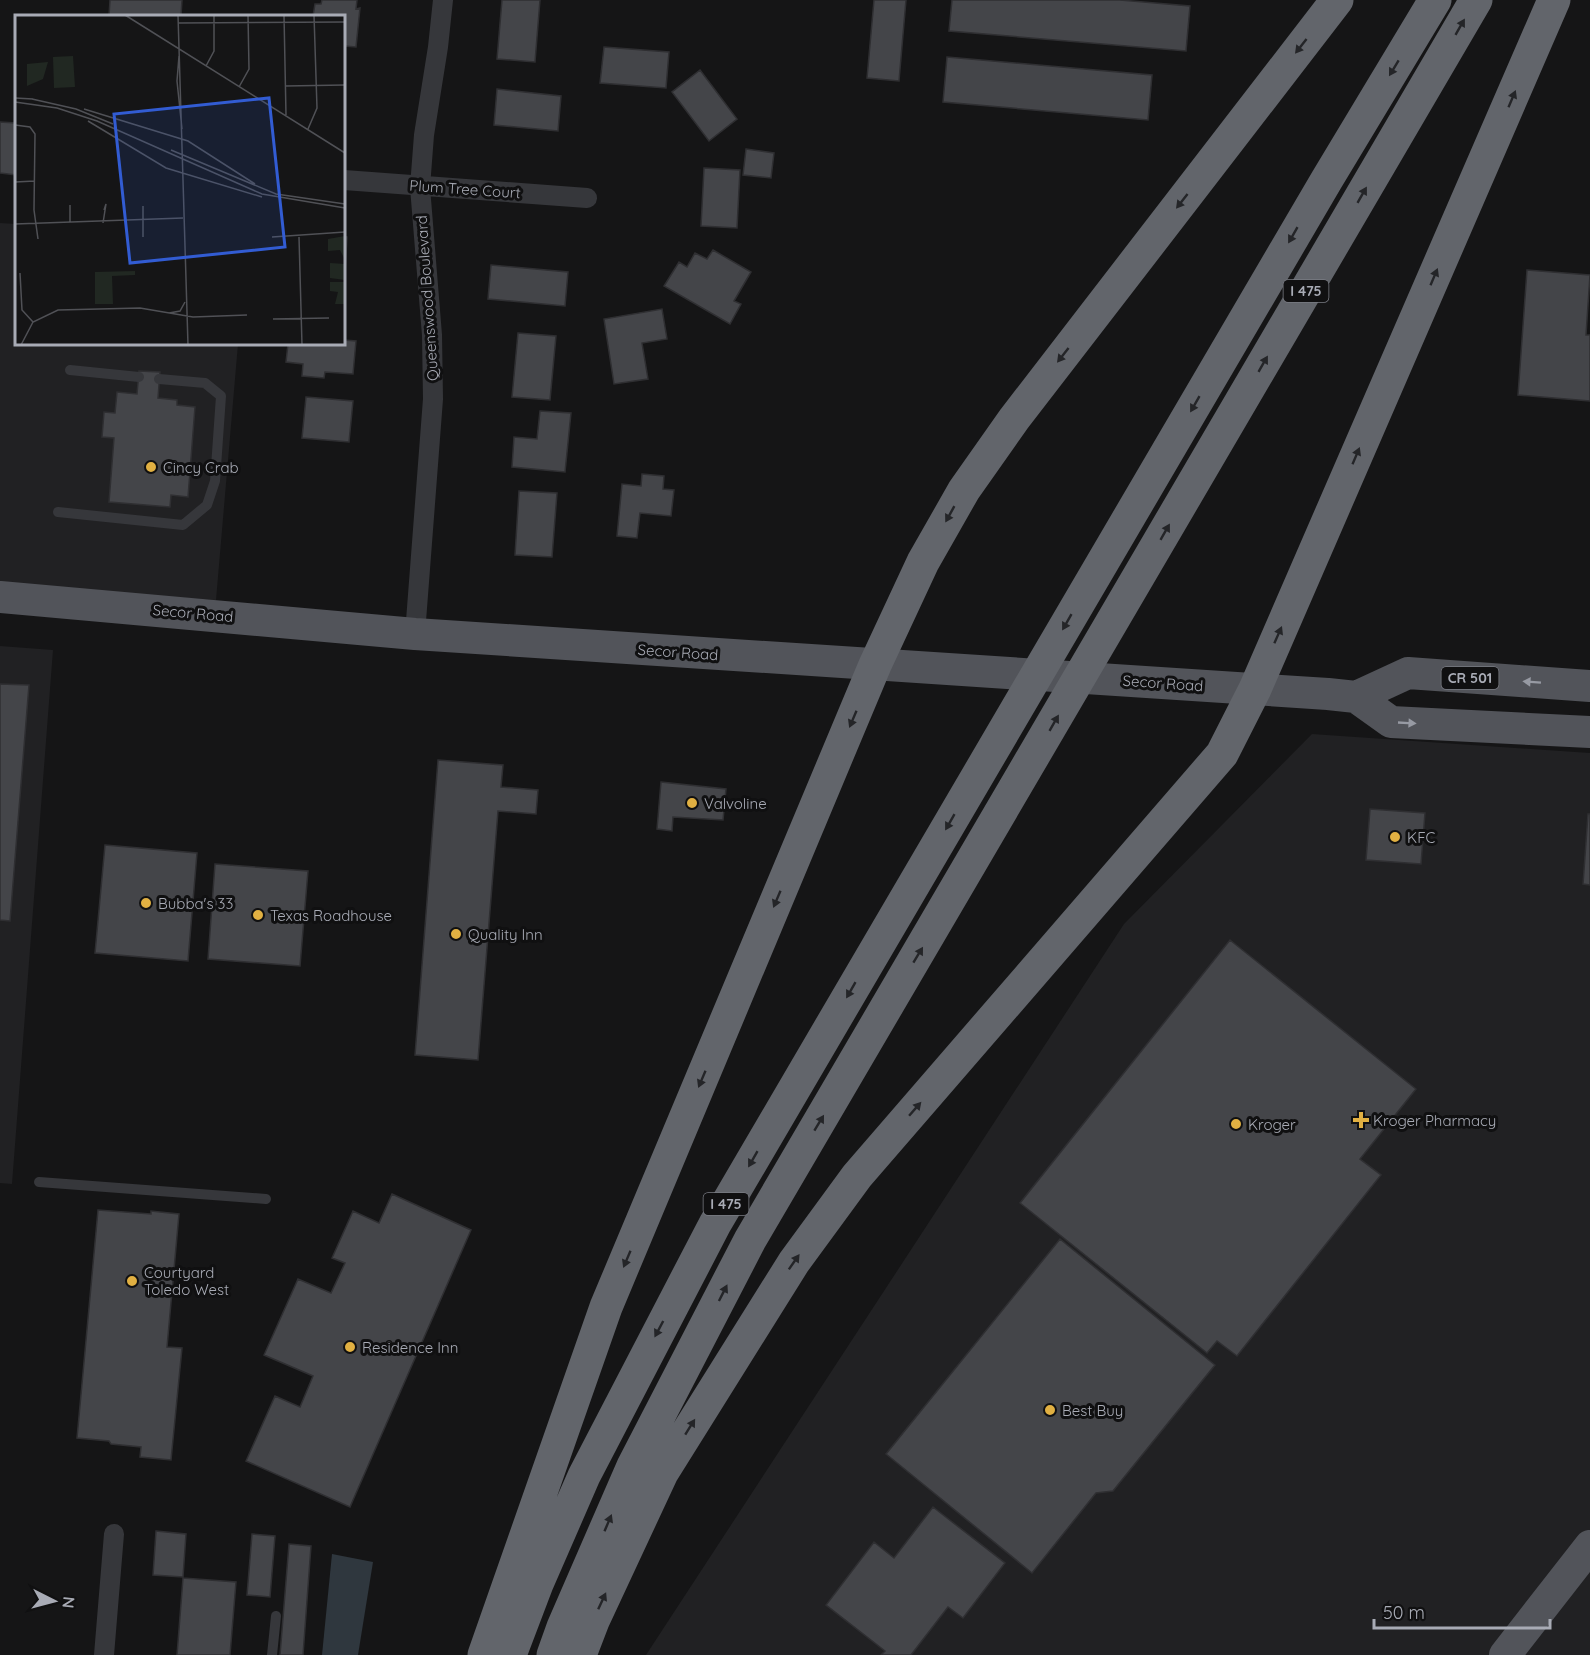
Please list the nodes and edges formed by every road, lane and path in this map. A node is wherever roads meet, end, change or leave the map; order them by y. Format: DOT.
graph roads {
  1 [pos="443,0"];
  2 [pos="1337,0"];
  3 [pos="1435,0"];
  4 [pos="1476,0"];
  5 [pos="1554,0"];
  6 [pos="345,180"];
  7 [pos="420,187"];
  8 [pos="586,198"];
  9 [pos="70,370"];
  10 [pos="139,377"];
  11 [pos="159,379"];
  12 [pos="58,512"];
  13 [pos="0,597"];
  14 [pos="415,634"];
  15 [pos="875,665"];
  16 [pos="1590,686"];
  17 [pos="1255,689"];
  18 [pos="1356,697"];
  19 [pos="1590,732"];
  20 [pos="39,1182"];
  21 [pos="266,1199"];
  22 [pos="114,1534"];
  23 [pos="1590,1546"];
  24 [pos="276,1616"];
  25 [pos="104,1655"];
  26 [pos="272,1655"];
  27 [pos="484,1655"];
  28 [pos="510,1655"];
  29 [pos="553,1655"];
  30 [pos="580,1655"];
  31 [pos="1505,1655"];
  1 -- 7 [label="street, Queenswood Boulevard"];
  2 -- 15 [label="highway, one-way"];
  3 -- 28 [label="highway, I 475, one-way"];
  29 -- 4 [label="highway, I 475, one-way"];
  17 -- 5 [label="highway, one-way"];
  6 -- 7 [label="street, Plum Tree Court"];
  7 -- 8 [label="street, Plum Tree Court"];
  7 -- 14 [label="street, Queenswood Boulevard"];
  9 -- 10 [label="lane"];
  11 -- 12 [label="lane"];
  13 -- 14 [label="main road, Secor Road"];
  14 -- 15 [label="main road, Secor Road"];
  15 -- 17 [label="main road, Secor Road"];
  15 -- 27 [label="highway, one-way"];
  16 -- 18 [label="main road, Secor Road / CR 501, one-way"];
  17 -- 18 [label="main road, Secor Road"];
  30 -- 17 [label="highway, one-way"];
  18 -- 19 [label="main road, one-way"];
  20 -- 21 [label="lane"];
  22 -- 25 [label="street"];
  23 -- 31 [label="main road"];
  24 -- 26 [label="lane"];
}
